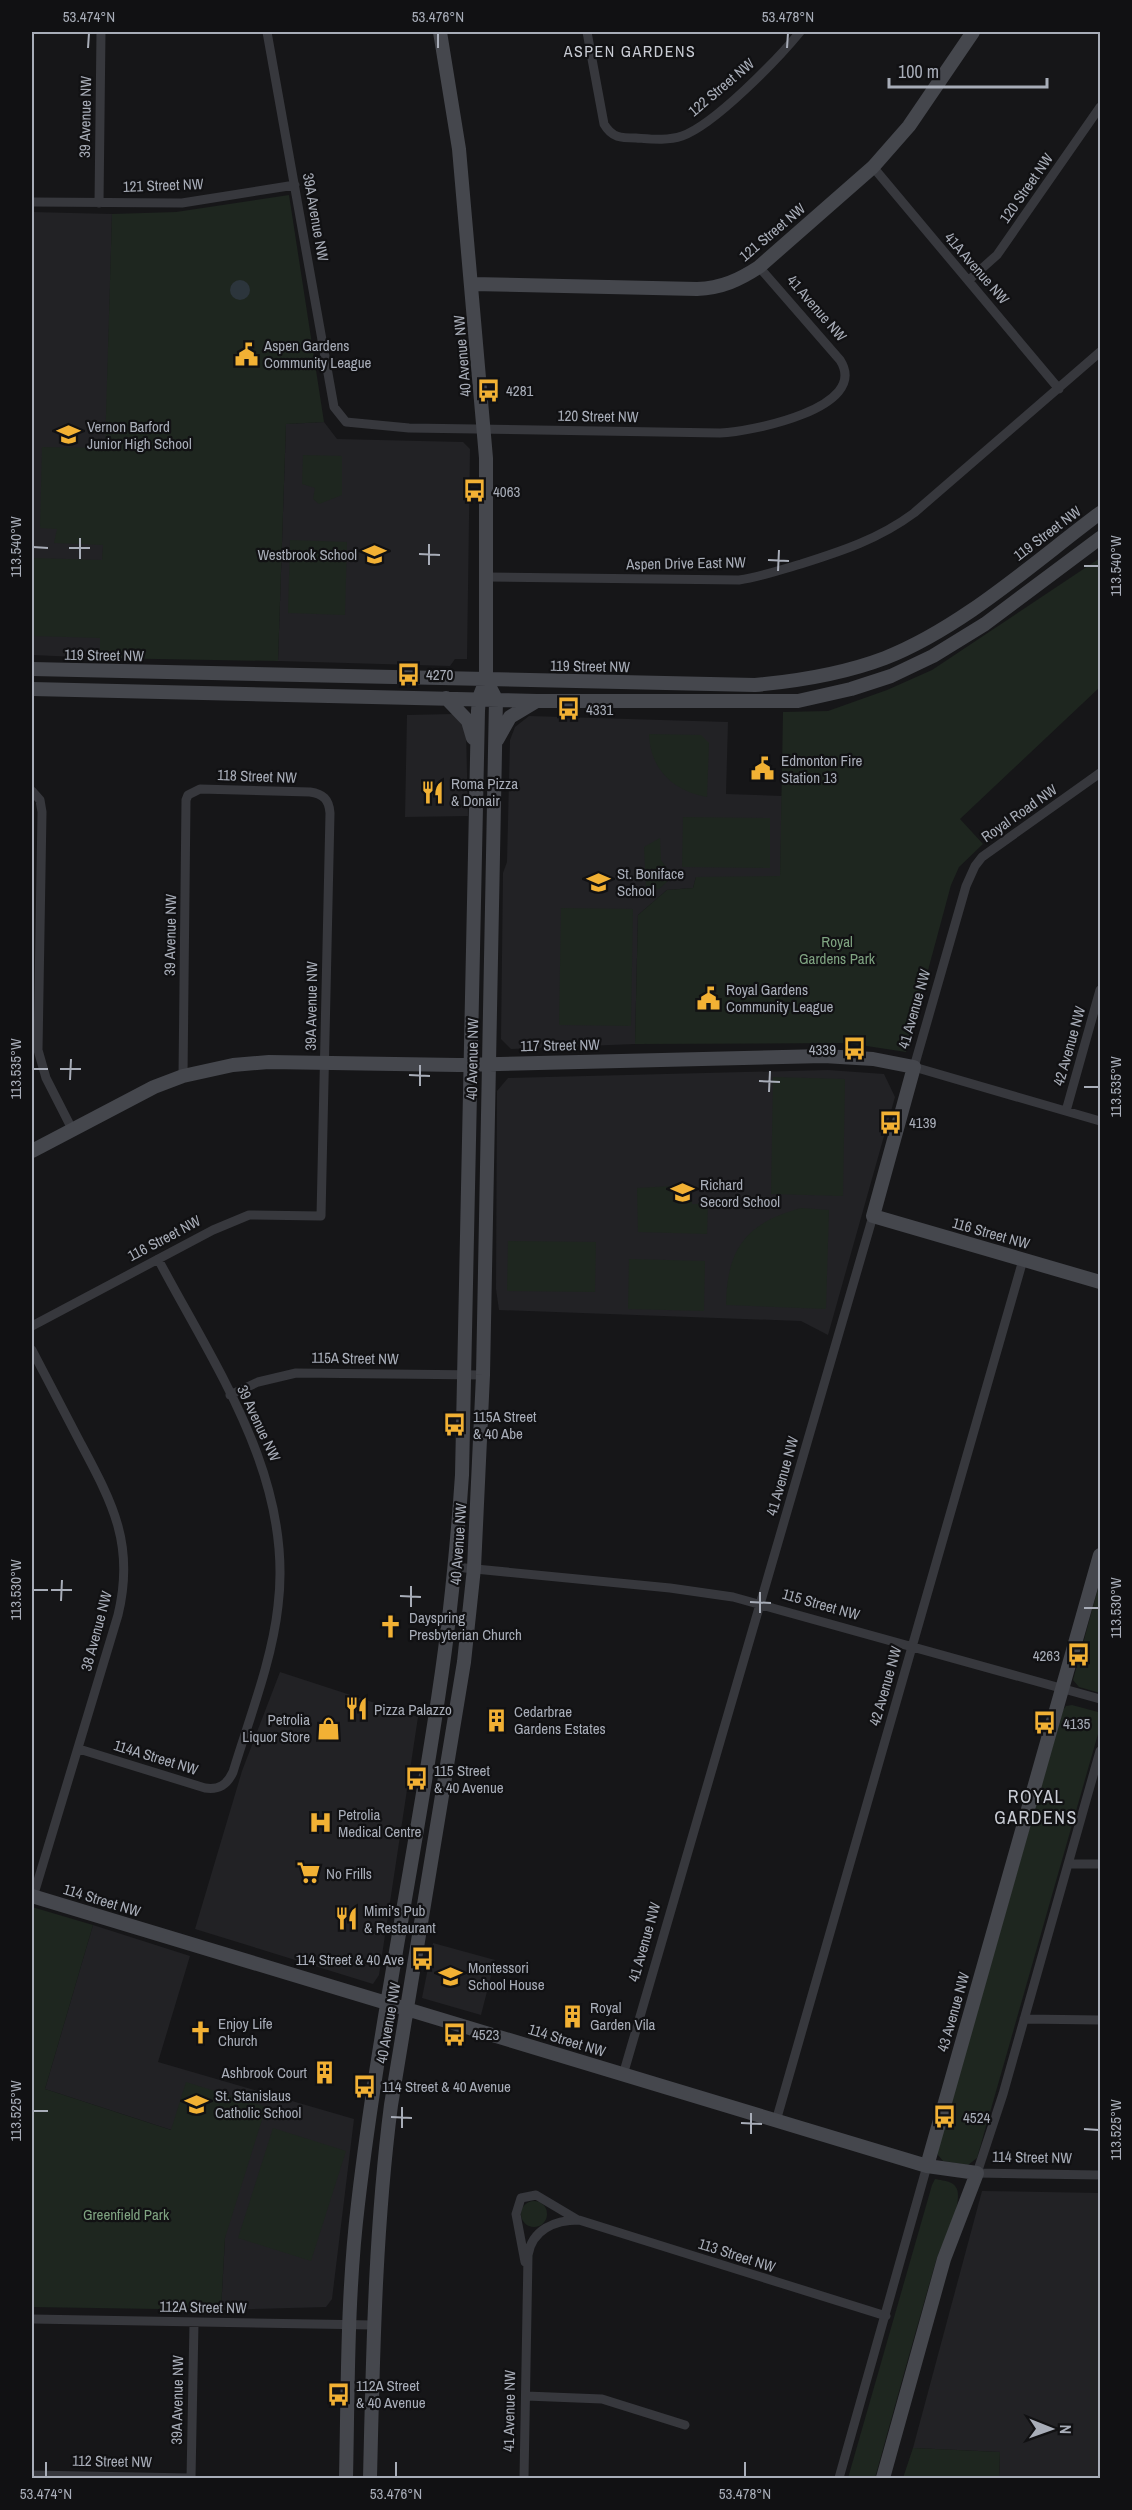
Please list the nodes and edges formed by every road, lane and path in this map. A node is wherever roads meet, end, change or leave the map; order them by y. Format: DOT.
graph roads {
  1 [pos="101,32"];
  2 [pos="267,32"];
  3 [pos="440,32"];
  4 [pos="587,32"];
  5 [pos="800,32"];
  6 [pos="973,32"];
  7 [pos="1101,107"];
  8 [pos="873,167"];
  9 [pos="295,185"];
  10 [pos="32,202"];
  11 [pos="99,203"];
  12 [pos="759,267"];
  13 [pos="969,280"];
  14 [pos="472,284"];
  15 [pos="1101,352"];
  16 [pos="846,373"];
  17 [pos="1059,389"];
  18 [pos="334,407"];
  19 [pos="484,429"];
  20 [pos="1101,513"];
  21 [pos="1101,538"];
  22 [pos="487,577"];
  23 [pos="32,669"];
  24 [pos="486,680"];
  25 [pos="32,689"];
  26 [pos="446,698"];
  27 [pos="479,698"];
  28 [pos="496,699"];
  29 [pos="537,701"];
  30 [pos="495,743"];
  31 [pos="477,753"];
  32 [pos="1101,774"];
  33 [pos="34,793"];
  34 [pos="189,795"];
  35 [pos="324,797"];
  36 [pos="966,886"];
  37 [pos="1101,990"];
  38 [pos="325,1063"];
  39 [pos="471,1064"];
  40 [pos="488,1064"];
  41 [pos="914,1067"];
  42 [pos="183,1076"];
  43 [pos="1066,1111"];
  44 [pos="1101,1121"];
  45 [pos="72,1129"];
  46 [pos="32,1151"];
  47 [pos="321,1216"];
  48 [pos="873,1216"];
  49 [pos="158,1259"];
  50 [pos="1023,1260"];
  51 [pos="1101,1282"];
  52 [pos="32,1326"];
  53 [pos="32,1350"];
  54 [pos="483,1374"];
  55 [pos="465,1375"];
  56 [pos="230,1395"];
  57 [pos="1101,1555"];
  58 [pos="454,1567"];
  59 [pos="474,1568"];
  60 [pos="761,1603"];
  61 [pos="913,1646"];
  62 [pos="1062,1689"];
  63 [pos="1101,1700"];
  64 [pos="79,1749"];
  65 [pos="1101,1751"];
  66 [pos="224,1785"];
  67 [pos="1069,1864"];
  68 [pos="1101,1864"];
  69 [pos="32,1896"];
  70 [pos="386,2003"];
  71 [pos="407,2010"];
  72 [pos="1024,2019"];
  73 [pos="1101,2020"];
  74 [pos="623,2075"];
  75 [pos="776,2121"];
  76 [pos="927,2166"];
  77 [pos="977,2173"];
  78 [pos="1101,2175"];
  79 [pos="521,2198"];
  80 [pos="579,2220"];
  81 [pos="544,2229"];
  82 [pos="528,2273"];
  83 [pos="886,2316"];
  84 [pos="32,2319"];
  85 [pos="194,2323"];
  86 [pos="349,2324"];
  87 [pos="373,2325"];
  88 [pos="526,2396"];
  89 [pos="685,2425"];
  90 [pos="32,2475"];
  91 [pos="191,2478"];
  92 [pos="346,2478"];
  93 [pos="370,2478"];
  94 [pos="524,2478"];
  95 [pos="839,2478"];
  96 [pos="883,2478"];
  1 -- 11 [label="street, 39 Avenue NW"];
  2 -- 9 [label="street, 39A Avenue NW"];
  3 -- 14 [label="street, 40 Avenue NW"];
  4 -- 5 [label="street, 122 Street NW"];
  6 -- 8 [label="street, 121 Street NW"];
  7 -- 13 [label="street, 120 Street NW"];
  8 -- 12 [label="street, 121 Street NW"];
  8 -- 13 [label="street, 41A Avenue NW"];
  9 -- 11 [label="street, 121 Street NW"];
  9 -- 18 [label="street, 39A Avenue NW"];
  10 -- 11 [label="street, 121 Street NW"];
  12 -- 14 [label="street, 121 Street NW"];
  12 -- 16 [label="street, 41 Avenue NW"];
  13 -- 17 [label="street, 41A Avenue NW"];
  14 -- 19 [label="street, 40 Avenue NW"];
  15 -- 17 [label="street, Aspen Drive East NW"];
  16 -- 19 [label="street, 120 Street NW"];
  17 -- 22 [label="street, Aspen Drive East NW"];
  18 -- 19 [label="street, 120 Street NW"];
  19 -- 22 [label="street, 40 Avenue NW"];
  20 -- 24 [label="street, 119 Street NW"];
  21 -- 29 [label="street"];
  22 -- 24 [label="street, 40 Avenue NW"];
  23 -- 24 [label="street, 119 Street NW"];
  24 -- 27 [label="street, 40 Avenue NW"];
  24 -- 28 [label="street, 40 Avenue NW"];
  25 -- 26 [label="street"];
  26 -- 27 [label="street"];
  26 -- 31 [label="street"];
  27 -- 28 [label="street"];
  27 -- 31 [label="street, 40 Avenue NW"];
  28 -- 29 [label="street"];
  28 -- 30 [label="street, 40 Avenue NW"];
  29 -- 30 [label="street"];
  30 -- 40 [label="street, 40 Avenue NW"];
  31 -- 39 [label="street, 40 Avenue NW"];
  32 -- 36 [label="street, Royal Road NW"];
  33 -- 45 [label="street"];
  34 -- 35 [label="street, 118 Street NW"];
  34 -- 42 [label="street, 39 Avenue NW"];
  35 -- 38 [label="street, 39A Avenue NW"];
  36 -- 41 [label="street, 41 Avenue NW"];
  37 -- 43 [label="street, 42 Avenue NW"];
  38 -- 39 [label="street, 117 Street NW"];
  38 -- 42 [label="street, 117 Street NW"];
  38 -- 47 [label="street, 39A Avenue NW"];
  39 -- 40 [label="street, 117 Street NW"];
  39 -- 55 [label="street, 40 Avenue NW"];
  40 -- 41 [label="street, 117 Street NW"];
  40 -- 54 [label="street, 40 Avenue NW"];
  41 -- 43 [label="street, 117 Street NW"];
  41 -- 48 [label="street, 41 Avenue NW"];
  42 -- 45 [label="street, 117 Street NW"];
  43 -- 44 [label="street, 117 Street NW"];
  45 -- 46 [label="street, 117 Street NW"];
  47 -- 49 [label="street, 116 Street NW"];
  48 -- 50 [label="street, 116 Street NW"];
  48 -- 60 [label="street, 41 Avenue NW"];
  49 -- 52 [label="street, 116 Street NW"];
  49 -- 56 [label="street, 39 Avenue NW"];
  50 -- 51 [label="street, 116 Street NW"];
  50 -- 61 [label="street, 42 Avenue NW"];
  53 -- 64 [label="street, 38 Avenue NW"];
  54 -- 55 [label="street, 115A Street NW"];
  54 -- 59 [label="street, 40 Avenue NW"];
  55 -- 56 [label="street, 115A Street NW"];
  55 -- 58 [label="street, 40 Avenue NW"];
  56 -- 66 [label="street, 39 Avenue NW"];
  57 -- 62 [label="street, 43 Avenue NW"];
  58 -- 59 [label="street, 115 Street NW"];
  58 -- 70 [label="street, 40 Avenue NW"];
  59 -- 60 [label="street, 115 Street NW"];
  59 -- 71 [label="street, 40 Avenue NW"];
  60 -- 61 [label="street, 115 Street NW"];
  60 -- 74 [label="street, 41 Avenue NW"];
  61 -- 62 [label="street, 115 Street NW"];
  61 -- 75 [label="street, 42 Avenue NW"];
  62 -- 63 [label="street, 115 Street NW"];
  62 -- 76 [label="street, 43 Avenue NW"];
  64 -- 66 [label="street, 114A Street NW"];
  64 -- 69 [label="street, 38 Avenue NW"];
  65 -- 67 [label="street"];
  67 -- 68 [label="street"];
  67 -- 72 [label="street"];
  69 -- 70 [label="street, 114 Street NW"];
  70 -- 71 [label="street, 114 Street NW"];
  70 -- 86 [label="street, 40 Avenue NW"];
  71 -- 74 [label="street, 114 Street NW"];
  71 -- 87 [label="street, 40 Avenue NW"];
  72 -- 73 [label="street"];
  72 -- 77 [label="street"];
  74 -- 75 [label="street, 114 Street NW"];
  75 -- 76 [label="street, 114 Street NW"];
  76 -- 77 [label="street, 114 Street NW"];
  76 -- 83 [label="street, 43 Avenue NW"];
  77 -- 78 [label="street, 114 Street NW"];
  77 -- 96 [label="street"];
  79 -- 80 [label="street, 113 Street NW"];
  79 -- 82 [label="street, 41 Avenue NW"];
  80 -- 81 [label="street, 113 Street NW"];
  80 -- 83 [label="street, 113 Street NW"];
  81 -- 82 [label="street, 41 Avenue NW"];
  82 -- 88 [label="street, 41 Avenue NW"];
  83 -- 95 [label="street, 43 Avenue NW"];
  84 -- 85 [label="street, 112A Street NW"];
  85 -- 86 [label="street, 112A Street NW"];
  85 -- 91 [label="street, 39A Avenue NW"];
  86 -- 87 [label="street, 112A Street NW"];
  86 -- 92 [label="street, 40 Avenue NW"];
  87 -- 93 [label="street, 40 Avenue NW"];
  88 -- 89 [label="street"];
  88 -- 94 [label="street, 41 Avenue NW"];
  90 -- 91 [label="street, 112 Street NW"];
}
